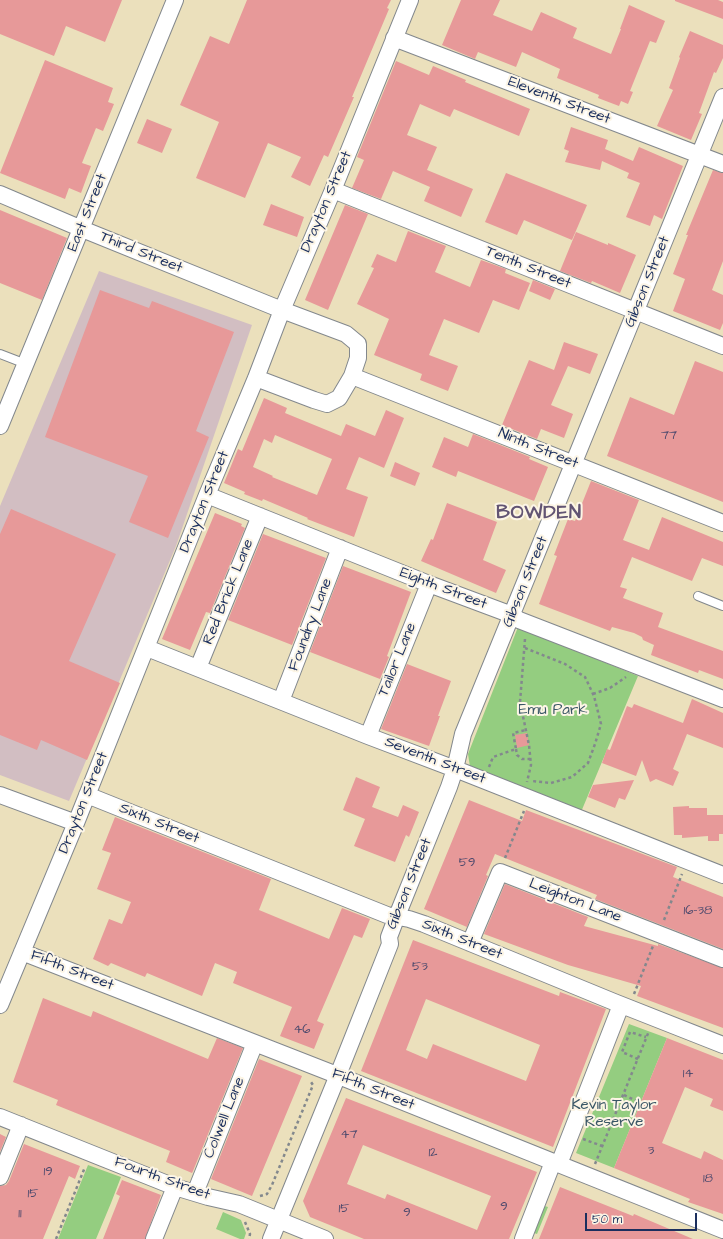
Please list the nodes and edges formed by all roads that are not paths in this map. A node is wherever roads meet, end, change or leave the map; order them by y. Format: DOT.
graph roads {
  1 [pos="175,0"];
  2 [pos="410,0"];
  3 [pos="394,38"];
  4 [pos="723,97"];
  5 [pos="699,154"];
  6 [pos="723,164"];
  7 [pos="333,190"];
  8 [pos="0,194"];
  9 [pos="82,229"];
  10 [pos="282,310"];
  11 [pos="636,312"];
  12 [pos="723,346"];
  13 [pos="0,354"];
  14 [pos="26,364"];
  15 [pos="352,376"];
  16 [pos="256,378"];
  17 [pos="0,426"];
  18 [pos="574,463"];
  19 [pos="207,495"];
  20 [pos="260,516"];
  21 [pos="723,523"];
  22 [pos="340,548"];
  23 [pos="428,584"];
  24 [pos="698,596"];
  25 [pos="723,606"];
  26 [pos="519,619"];
  27 [pos="147,648"];
  28 [pos="198,668"];
  29 [pos="723,699"];
  30 [pos="281,701"];
  31 [pos="368,736"];
  32 [pos="455,769"];
  33 [pos="0,794"];
  34 [pos="87,795"];
  35 [pos="76,823"];
  36 [pos="723,875"];
  37 [pos="397,916"];
  38 [pos="470,943"];
  39 [pos="22,952"];
  40 [pos="723,959"];
  41 [pos="0,1005"];
  42 [pos="621,1005"];
  43 [pos="255,1043"];
  44 [pos="723,1044"];
  45 [pos="334,1074"];
  46 [pos="0,1117"];
  47 [pos="21,1125"];
  48 [pos="556,1163"];
  49 [pos="0,1177"];
  50 [pos="175,1187"];
  51 [pos="195,1193"];
  52 [pos="274,1218"];
  53 [pos="723,1230"];
  54 [pos="154,1239"];
  55 [pos="261,1239"];
  56 [pos="271,1239"];
  57 [pos="325,1239"];
  58 [pos="523,1239"];
  1 -- 9 [label="street, East Street"];
  2 -- 3 [label="street, Drayton Street"];
  3 -- 5 [label="street, Eleventh Street"];
  3 -- 7 [label="street, Drayton Street"];
  4 -- 5 [label="street, Gibson Street"];
  5 -- 6 [label="street, Eleventh Street"];
  5 -- 11 [label="street, Gibson Street"];
  7 -- 10 [label="street, Drayton Street"];
  7 -- 11 [label="street, Tenth Street"];
  8 -- 9 [label="street, Third Street"];
  9 -- 10 [label="street, Third Street"];
  9 -- 14 [label="street, East Street"];
  10 -- 15 [label="street"];
  10 -- 16 [label="street, Drayton Street"];
  11 -- 12 [label="street, Tenth Street"];
  11 -- 18 [label="street, Gibson Street"];
  13 -- 14 [label="lane"];
  14 -- 17 [label="street, East Street"];
  15 -- 16 [label="street"];
  15 -- 18 [label="street, Ninth Street"];
  16 -- 19 [label="street, Drayton Street"];
  18 -- 21 [label="street, Ninth Street"];
  18 -- 26 [label="street, Gibson Street"];
  19 -- 20 [label="street, Eighth Street"];
  19 -- 27 [label="street, Drayton Street"];
  20 -- 22 [label="street, Eighth Street"];
  20 -- 28 [label="street, Red Brick Lane"];
  22 -- 23 [label="street, Eighth Street"];
  22 -- 30 [label="street, Foundry Lane"];
  23 -- 26 [label="street, Eighth Street"];
  23 -- 31 [label="street, Tailor Lane"];
  24 -- 25 [label="lane"];
  26 -- 29 [label="street, Eighth Street"];
  26 -- 32 [label="street, Gibson Street"];
  27 -- 28 [label="street, Seventh Street"];
  27 -- 34 [label="street, Drayton Street"];
  28 -- 30 [label="street, Seventh Street"];
  30 -- 31 [label="street, Seventh Street"];
  31 -- 32 [label="street, Seventh Street"];
  32 -- 36 [label="street, Seventh Street"];
  32 -- 37 [label="street, Gibson Street"];
  33 -- 35 [label="street"];
  34 -- 35 [label="street, Drayton Street"];
  34 -- 37 [label="street, Sixth Street"];
  35 -- 39 [label="street, Drayton Street"];
  37 -- 38 [label="street, Sixth Street"];
  37 -- 45 [label="street, Gibson Street"];
  38 -- 40 [label="street, Leighton Lane"];
  38 -- 42 [label="street, Sixth Street"];
  39 -- 41 [label="street, Drayton Street"];
  39 -- 43 [label="street, Fifth Street"];
  42 -- 44 [label="street, Sixth Street"];
  42 -- 48 [label="street"];
  43 -- 45 [label="street, Fifth Street"];
  43 -- 51 [label="street, Colwell Lane"];
  45 -- 48 [label="street, Fifth Street"];
  45 -- 52 [label="street, Gibson Street"];
  46 -- 47 [label="street, Fourth Street"];
  47 -- 49 [label="street"];
  47 -- 50 [label="street, Fourth Street"];
  48 -- 53 [label="street, Fifth Street"];
  48 -- 58 [label="street"];
  50 -- 51 [label="street, Fourth Street"];
  50 -- 54 [label="street"];
  51 -- 52 [label="street, Fourth Street"];
  52 -- 55 [label="street, Gibson Street"];
  52 -- 56 [label="street, Gibson Street"];
  52 -- 57 [label="street, Fourth Street"];
}
